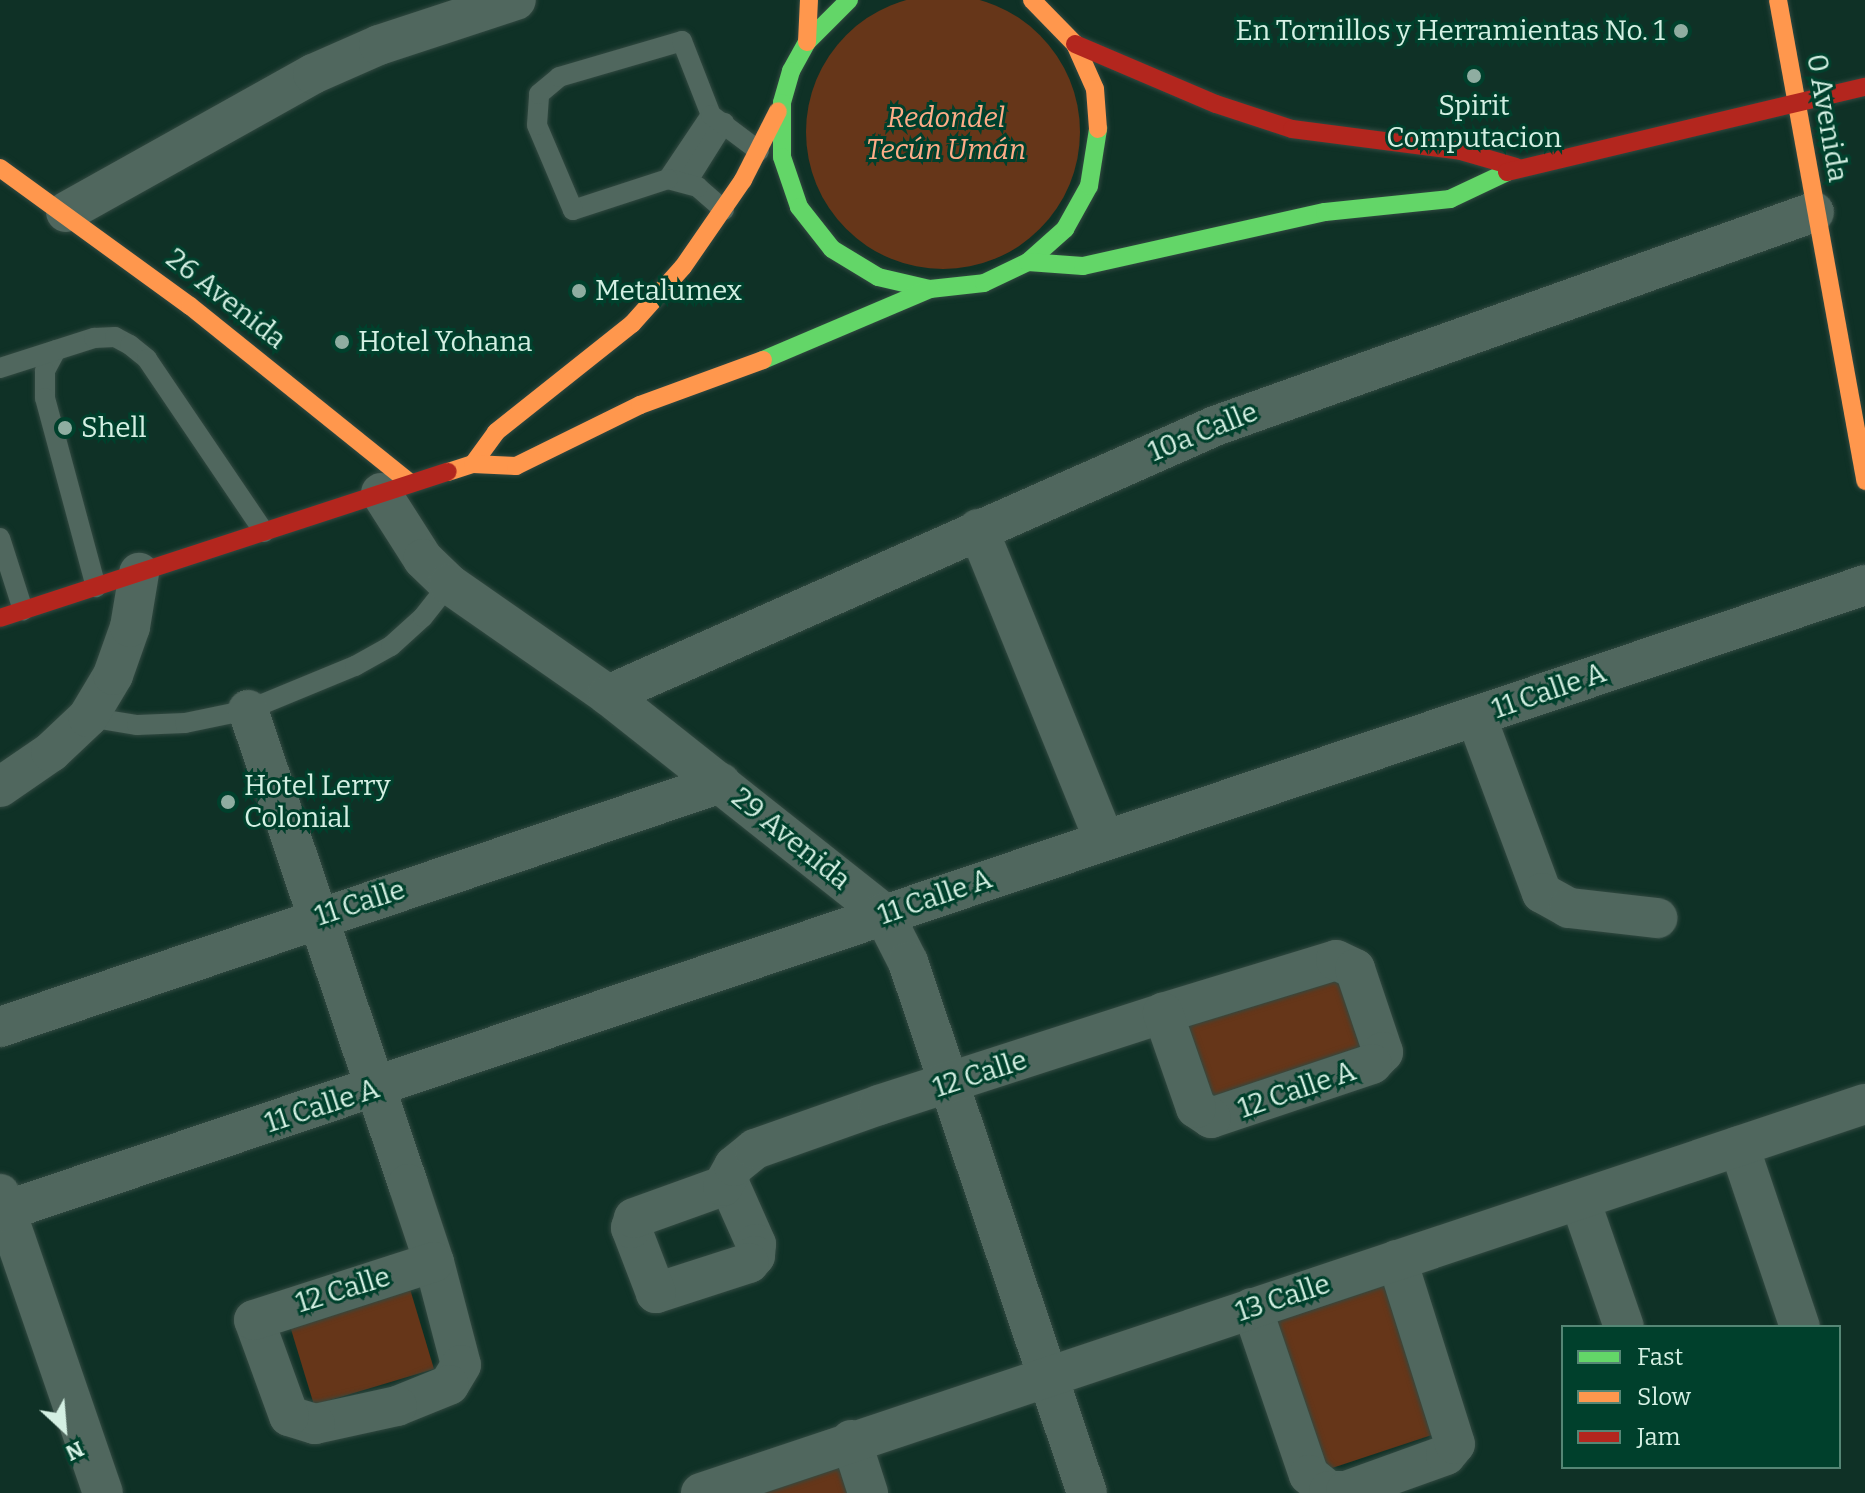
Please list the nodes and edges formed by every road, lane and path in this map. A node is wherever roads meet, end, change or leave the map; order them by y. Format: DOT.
graph roads {
  1 [pos="516,0"];
  2 [pos="809,0"];
  3 [pos="849,0"];
  4 [pos="1032,0"];
  5 [pos="1778,0"];
  6 [pos="807,42"];
  7 [pos="1075,44"];
  8 [pos="1865,87"];
  9 [pos="782,103"];
  10 [pos="1797,104"];
  11 [pos="717,119"];
  12 [pos="759,151"];
  13 [pos="1516,167"];
  14 [pos="0,168"];
  15 [pos="678,180"];
  16 [pos="724,210"];
  17 [pos="66,212"];
  18 [pos="1814,212"];
  19 [pos="1028,262"];
  20 [pos="930,289"];
  21 [pos="56,350"];
  22 [pos="0,368"];
  23 [pos="1856,383"];
  24 [pos="473,464"];
  25 [pos="1865,481"];
  26 [pos="395,488"];
  27 [pos="978,529"];
  28 [pos="264,532"];
  29 [pos="0,538"];
  30 [pos="139,573"];
  31 [pos="449,584"];
  32 [pos="1865,585"];
  33 [pos="96,587"];
  34 [pos="23,610"];
  35 [pos="0,618"];
  36 [pos="608,695"];
  37 [pos="248,710"];
  38 [pos="1476,716"];
  39 [pos="88,717"];
  40 [pos="721,783"];
  41 [pos="0,787"];
  42 [pos="1104,839"];
  43 [pos="883,913"];
  44 [pos="318,918"];
  45 [pos="1657,918"];
  46 [pos="1163,1013"];
  47 [pos="0,1027"];
  48 [pos="1383,1052"];
  49 [pos="948,1084"];
  50 [pos="375,1089"];
  51 [pos="1865,1104"];
  52 [pos="1739,1146"];
  53 [pos="728,1181"];
  54 [pos="1580,1200"];
  55 [pos="3,1203"];
  56 [pos="1397,1260"];
  57 [pos="434,1262"];
  58 [pos="1252,1308"];
  59 [pos="1623,1325"];
  60 [pos="1799,1325"];
  61 [pos="1049,1377"];
  62 [pos="851,1440"];
  63 [pos="713,1491"];
  64 [pos="103,1493"];
  65 [pos="868,1493"];
  66 [pos="1087,1493"];
  1 -- 17 [label="street"];
  2 -- 6 [label="main road"];
  3 -- 6 [label="main road"];
  4 -- 7 [label="main road"];
  5 -- 10 [label="main road, 0 Avenida"];
  6 -- 9 [label="main road"];
  7 -- 13 [label="main road"];
  7 -- 19 [label="main road"];
  8 -- 10 [label="main road"];
  9 -- 12 [label="main road"];
  9 -- 20 [label="main road"];
  10 -- 13 [label="main road"];
  10 -- 18 [label="main road, 0 Avenida"];
  11 -- 12 [label="lane"];
  11 -- 15 [label="lane"];
  11 -- 15 [label="lane"];
  12 -- 16 [label="main road"];
  13 -- 19 [label="main road"];
  14 -- 17 [label="main road, 26 Avenida"];
  15 -- 16 [label="lane"];
  16 -- 24 [label="main road"];
  17 -- 26 [label="main road, 26 Avenida"];
  18 -- 23 [label="main road, 0 Avenida"];
  18 -- 27 [label="street, 10a Calle"];
  19 -- 20 [label="main road"];
  20 -- 24 [label="main road"];
  21 -- 22 [label="lane"];
  21 -- 28 [label="lane"];
  21 -- 33 [label="lane"];
  23 -- 25 [label="main road, 0 Avenida"];
  24 -- 26 [label="main road"];
  26 -- 28 [label="main road"];
  26 -- 31 [label="street, 29 Avenida"];
  27 -- 36 [label="street, 10a Calle"];
  27 -- 42 [label="street"];
  28 -- 30 [label="main road"];
  29 -- 34 [label="lane"];
  30 -- 33 [label="main road"];
  30 -- 39 [label="street"];
  31 -- 36 [label="street, 29 Avenida"];
  31 -- 37 [label="lane"];
  32 -- 38 [label="street, 11 Calle A"];
  33 -- 34 [label="main road"];
  34 -- 35 [label="main road"];
  36 -- 40 [label="street, 29 Avenida"];
  37 -- 39 [label="lane"];
  37 -- 44 [label="street"];
  38 -- 42 [label="street, 11 Calle A"];
  38 -- 45 [label="street"];
  39 -- 41 [label="street"];
  40 -- 43 [label="street, 29 Avenida"];
  40 -- 44 [label="street, 11 Calle"];
  42 -- 43 [label="street, 11 Calle A"];
  43 -- 49 [label="street, 29 Avenida"];
  43 -- 50 [label="street, 11 Calle A"];
  44 -- 47 [label="street, 11 Calle"];
  44 -- 50 [label="street"];
  46 -- 48 [label="street, 12 Calle"];
  46 -- 48 [label="street, 12 Calle A"];
  46 -- 49 [label="street, 12 Calle"];
  49 -- 53 [label="street, 12 Calle"];
  49 -- 61 [label="street, 29 Avenida"];
  50 -- 55 [label="street, 11 Calle A"];
  50 -- 57 [label="street"];
  51 -- 52 [label="street, 13 Calle"];
  52 -- 54 [label="street, 13 Calle"];
  52 -- 60 [label="street"];
  53 -- 53 [label="street, 12 Calle"];
  54 -- 56 [label="street, 13 Calle"];
  54 -- 59 [label="street"];
  55 -- 64 [label="street"];
  56 -- 58 [label="street, 13 Calle"];
  56 -- 58 [label="street"];
  57 -- 57 [label="street, 12 Calle"];
  58 -- 61 [label="street, 13 Calle"];
  61 -- 62 [label="street, 13 Calle"];
  61 -- 66 [label="street, 29 Avenida"];
  62 -- 63 [label="street, 13 Calle"];
  62 -- 65 [label="street"];
}
